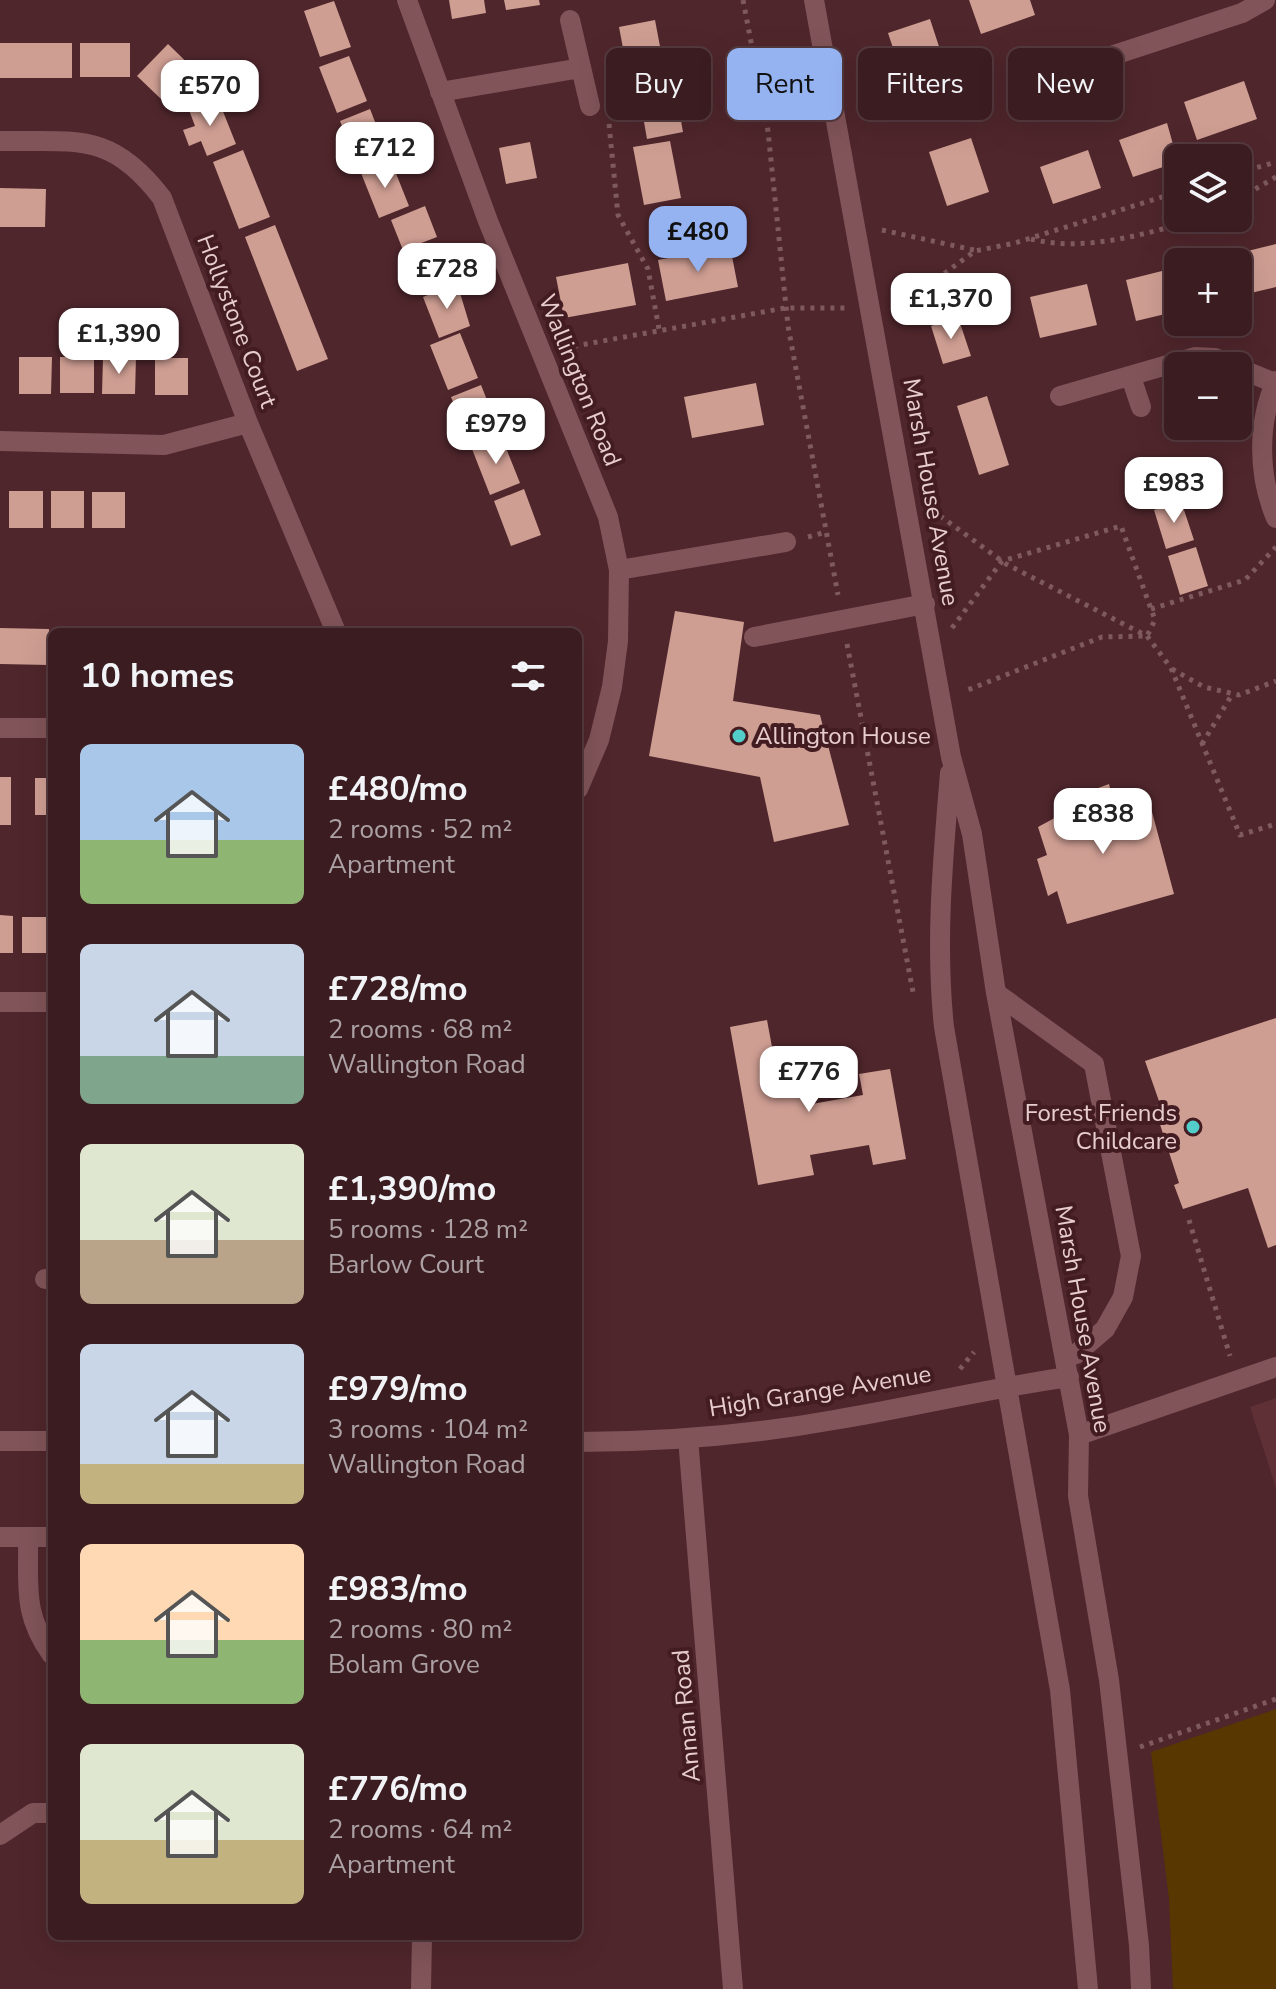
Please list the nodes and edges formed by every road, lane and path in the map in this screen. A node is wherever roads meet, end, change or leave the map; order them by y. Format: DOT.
graph roads {
  1 [pos="407,0"];
  2 [pos="743,0"];
  3 [pos="814,0"];
  4 [pos="1265,0"];
  5 [pos="570,20"];
  6 [pos="1123,52"];
  7 [pos="581,68"];
  8 [pos="440,92"];
  9 [pos="590,106"];
  10 [pos="0,141"];
  11 [pos="1276,162"];
  12 [pos="1252,169"];
  13 [pos="1276,177"];
  14 [pos="1252,191"];
  15 [pos="1164,196"];
  16 [pos="1164,229"];
  17 [pos="857,234"];
  18 [pos="1030,239"];
  19 [pos="975,251"];
  20 [pos="785,308"];
  21 [pos="871,309"];
  22 [pos="659,329"];
  23 [pos="540,353"];
  24 [pos="1164,367"];
  25 [pos="1252,373"];
  26 [pos="1131,377"];
  27 [pos="1275,382"];
  28 [pos="1060,396"];
  29 [pos="1141,407"];
  30 [pos="248,423"];
  31 [pos="0,441"];
  32 [pos="906,495"];
  33 [pos="1276,518"];
  34 [pos="786,542"];
  35 [pos="1276,547"];
  36 [pos="1002,561"];
  37 [pos="619,570"];
  38 [pos="925,604"];
  39 [pos="1151,609"];
  40 [pos="843,619"];
  41 [pos="334,628"];
  42 [pos="1147,636"];
  43 [pos="754,637"];
  44 [pos="933,649"];
  45 [pos="1171,668"];
  46 [pos="1276,681"];
  47 [pos="1233,693"];
  48 [pos="943,702"];
  49 [pos="0,728"];
  50 [pos="48,728"];
  51 [pos="1202,744"];
  52 [pos="951,757"];
  53 [pos="582,774"];
  54 [pos="1276,824"];
  55 [pos="910,975"];
  56 [pos="996,993"];
  57 [pos="0,1002"];
  58 [pos="48,1002"];
  59 [pos="1189,1220"];
  60 [pos="1068,1367"];
  61 [pos="1276,1367"];
  62 [pos="1237,1380"];
  63 [pos="1007,1386"];
  64 [pos="1079,1435"];
  65 [pos="688,1438"];
  66 [pos="0,1441"];
  67 [pos="48,1441"];
  68 [pos="582,1442"];
  69 [pos="0,1537"];
  70 [pos="28,1537"];
  71 [pos="48,1537"];
  72 [pos="48,1649"];
  73 [pos="1276,1699"];
  74 [pos="1117,1755"];
  75 [pos="48,1813"];
  76 [pos="0,1835"];
  77 [pos="422,1940"];
  78 [pos="421,1989"];
  79 [pos="733,1989"];
  80 [pos="1088,1989"];
  81 [pos="1141,1989"];
  1 -- 8 [label="street, Wallington Road"];
  2 -- 20 [label="path"];
  3 -- 17 [label="street, Marsh House Avenue"];
  4 -- 6 [label="street"];
  5 -- 7 [label="street"];
  7 -- 8 [label="street"];
  7 -- 9 [label="street"];
  8 -- 23 [label="street, Wallington Road"];
  9 -- 22 [label="path"];
  10 -- 30 [label="street, Hollystone Court"];
  11 -- 12 [label="path"];
  13 -- 14 [label="path"];
  15 -- 18 [label="path"];
  16 -- 18 [label="path"];
  17 -- 19 [label="path"];
  17 -- 21 [label="street, Marsh House Avenue"];
  18 -- 19 [label="path"];
  19 -- 21 [label="path"];
  20 -- 21 [label="path"];
  20 -- 22 [label="path"];
  20 -- 40 [label="path"];
  21 -- 32 [label="street, Marsh House Avenue"];
  22 -- 23 [label="path"];
  23 -- 37 [label="street, Wallington Road"];
  24 -- 26 [label="street"];
  25 -- 27 [label="street"];
  26 -- 28 [label="street"];
  26 -- 29 [label="street"];
  27 -- 33 [label="street"];
  30 -- 31 [label="street"];
  30 -- 41 [label="street, Hollystone Court"];
  32 -- 36 [label="path"];
  32 -- 38 [label="street, Marsh House Avenue"];
  34 -- 37 [label="street"];
  35 -- 39 [label="path"];
  36 -- 39 [label="path"];
  36 -- 42 [label="path"];
  36 -- 44 [label="path"];
  37 -- 53 [label="street, Wallington Road"];
  38 -- 40 [label="street"];
  38 -- 44 [label="street, Marsh House Avenue"];
  39 -- 42 [label="path"];
  40 -- 43 [label="street"];
  40 -- 55 [label="path"];
  42 -- 45 [label="path"];
  42 -- 48 [label="path"];
  44 -- 48 [label="street, Marsh House Avenue"];
  45 -- 47 [label="path"];
  45 -- 51 [label="path"];
  46 -- 47 [label="path"];
  47 -- 51 [label="path"];
  48 -- 52 [label="street, Marsh House Avenue"];
  49 -- 50 [label="street"];
  51 -- 54 [label="path"];
  52 -- 56 [label="street, Marsh House Avenue"];
  52 -- 63 [label="street, Marsh House Avenue"];
  56 -- 60 [label="street, Marsh House Avenue"];
  56 -- 60 [label="street"];
  57 -- 58 [label="street"];
  59 -- 62 [label="path"];
  60 -- 63 [label="street, High Grange Avenue"];
  60 -- 64 [label="street, Marsh House Avenue"];
  61 -- 62 [label="street"];
  62 -- 64 [label="street"];
  63 -- 65 [label="street, High Grange Avenue"];
  63 -- 80 [label="street, Marsh House Avenue"];
  64 -- 74 [label="street, Marsh House Avenue"];
  65 -- 68 [label="street, High Grange Avenue"];
  65 -- 79 [label="street, Annan Road"];
  66 -- 67 [label="street"];
  69 -- 70 [label="street"];
  70 -- 71 [label="street"];
  70 -- 72 [label="street"];
  73 -- 74 [label="path"];
  74 -- 81 [label="street, Marsh House Avenue"];
  75 -- 76 [label="street"];
  77 -- 78 [label="street"];
}
